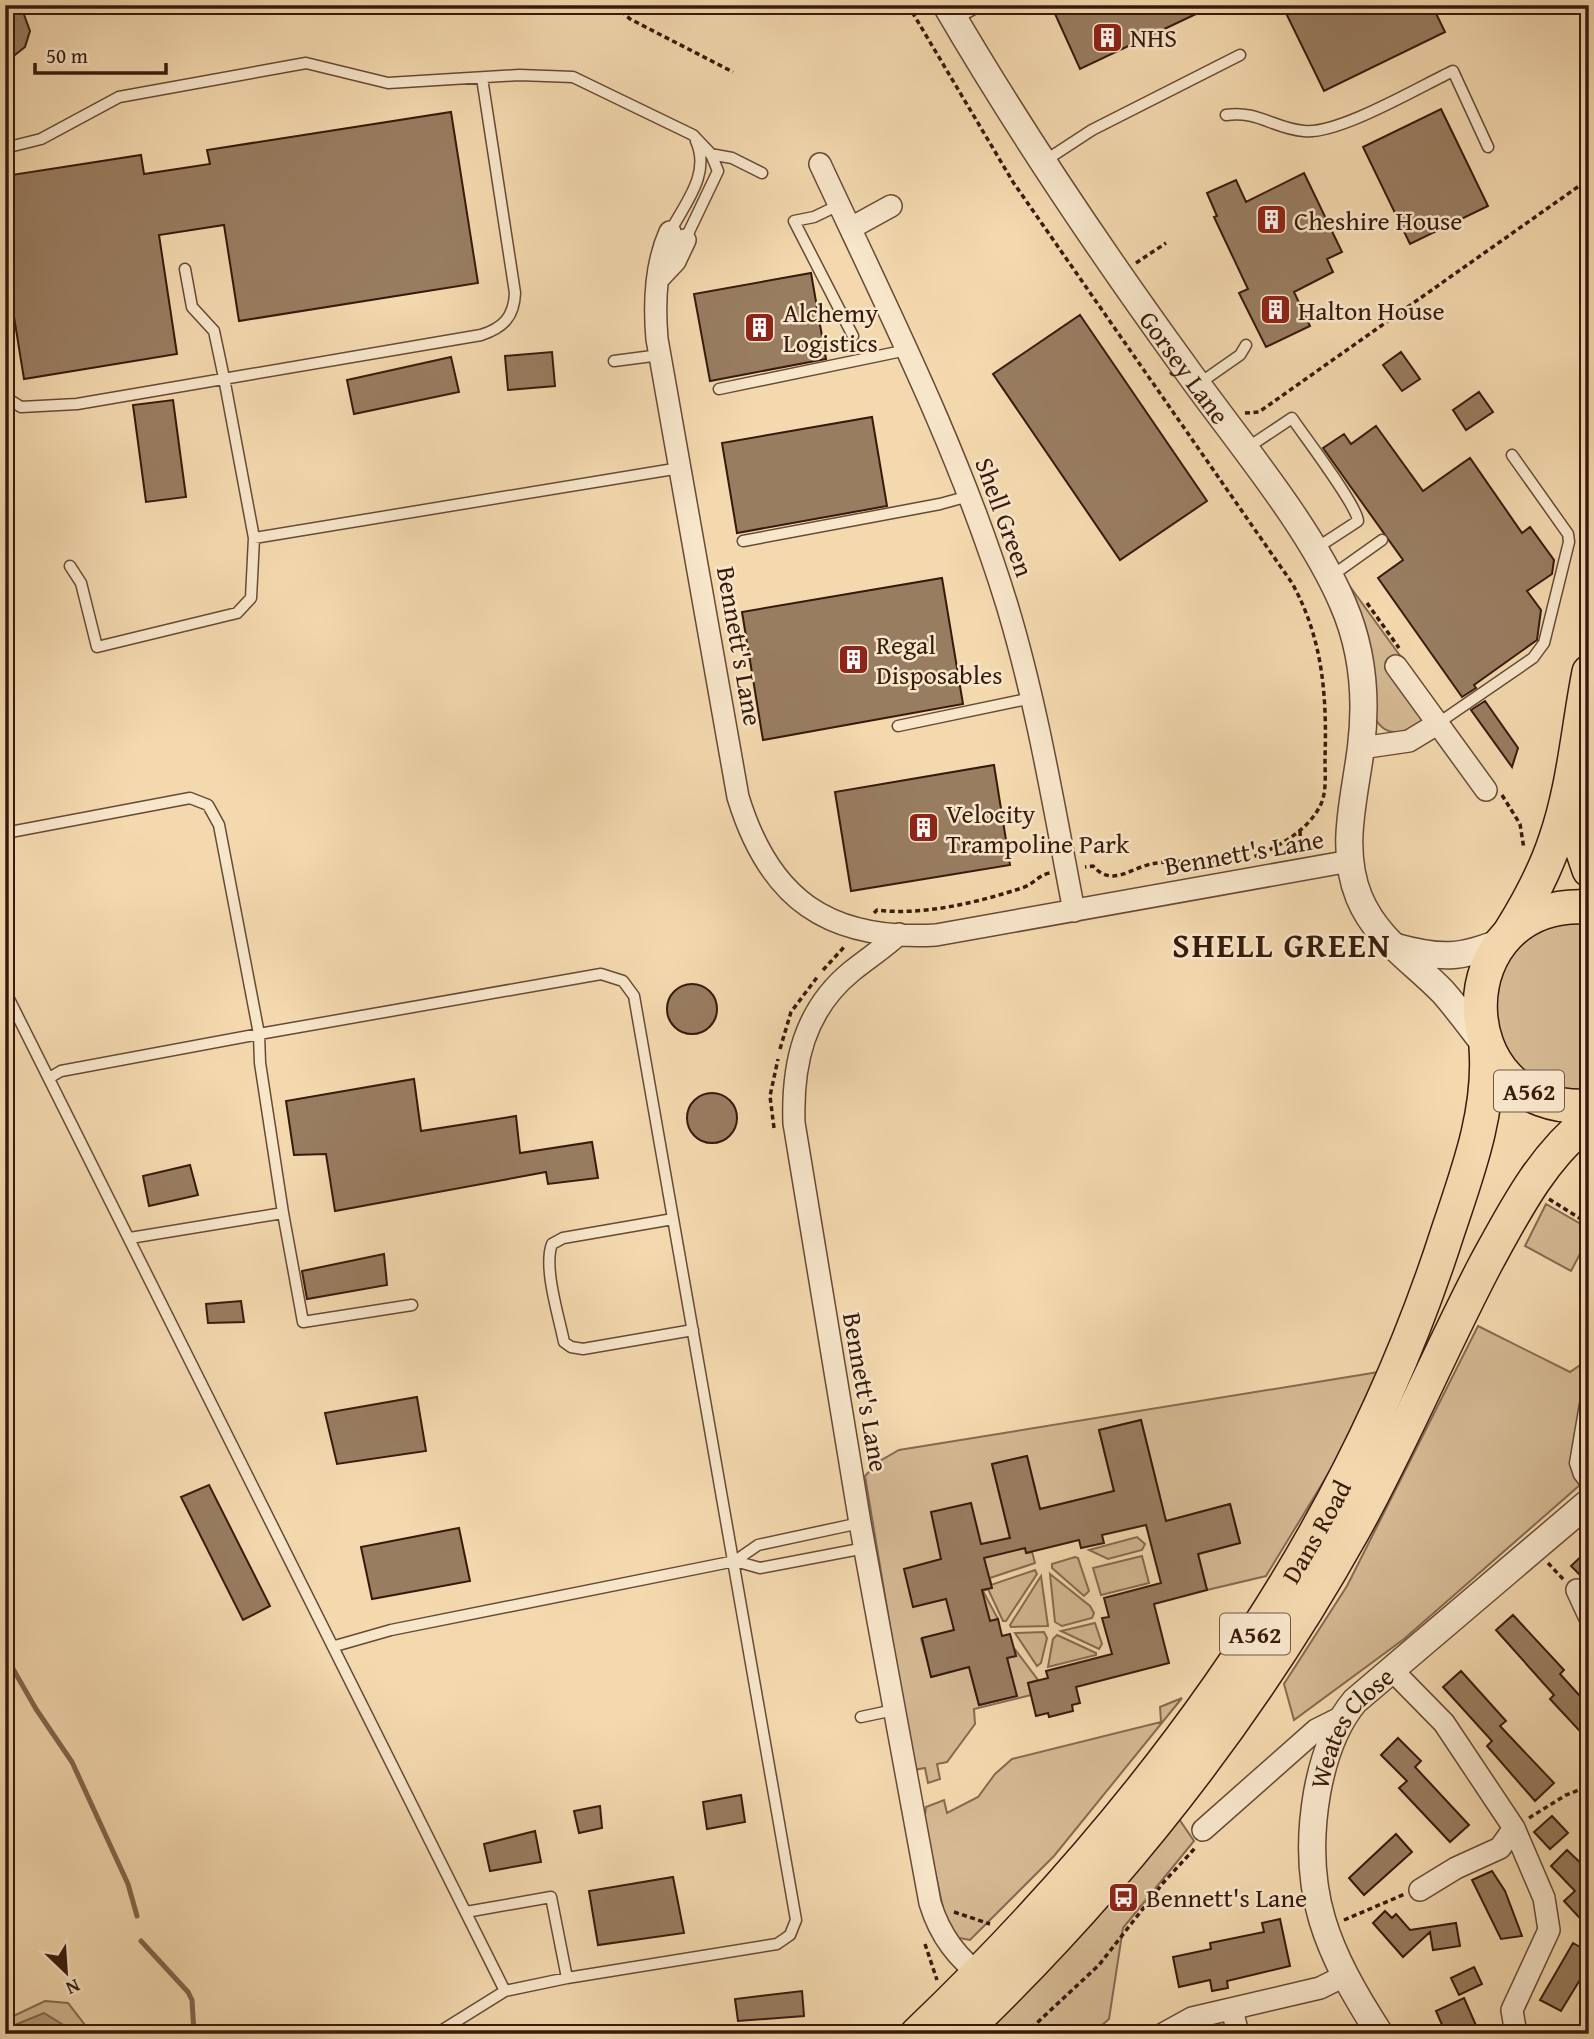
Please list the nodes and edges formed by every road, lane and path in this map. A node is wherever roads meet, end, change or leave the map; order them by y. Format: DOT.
graph roads {
  1 [pos="574,5"];
  2 [pos="908,5"];
  3 [pos="981,5"];
  4 [pos="617,6"];
  5 [pos="950,13"];
  6 [pos="1240,55"];
  7 [pos="733,72"];
  8 [pos="482,78"];
  9 [pos="1226,115"];
  10 [pos="1488,147"];
  11 [pos="5,148"];
  12 [pos="707,155"];
  13 [pos="1043,163"];
  14 [pos="820,164"];
  15 [pos="762,173"];
  16 [pos="1589,179"];
  17 [pos="839,205"];
  18 [pos="891,206"];
  19 [pos="851,228"];
  20 [pos="678,236"];
  21 [pos="1166,243"];
  22 [pos="185,269"];
  23 [pos="1119,274"];
  24 [pos="853,336"];
  25 [pos="1246,345"];
  26 [pos="907,350"];
  27 [pos="660,355"];
  28 [pos="614,361"];
  29 [pos="224,378"];
  30 [pos="1197,385"];
  31 [pos="719,389"];
  32 [pos="5,397"];
  33 [pos="1222,419"];
  34 [pos="1244,449"];
  35 [pos="1512,455"];
  36 [pos="680,468"];
  37 [pos="969,496"];
  38 [pos="254,538"];
  39 [pos="1382,540"];
  40 [pos="743,541"];
  41 [pos="1314,550"];
  42 [pos="70,566"];
  43 [pos="1330,577"];
  44 [pos="1363,596"];
  45 [pos="1396,666"];
  46 [pos="1589,672"];
  47 [pos="1032,698"];
  48 [pos="1437,724"];
  49 [pos="898,726"];
  50 [pos="1361,748"];
  51 [pos="1570,780"];
  52 [pos="1486,790"];
  53 [pos="5,833"];
  54 [pos="1524,850"];
  55 [pos="1350,861"];
  56 [pos="1093,866"];
  57 [pos="1589,870"];
  58 [pos="1039,875"];
  59 [pos="1589,907"];
  60 [pos="877,910"];
  61 [pos="1074,911"];
  62 [pos="899,934"];
  63 [pos="1506,938"];
  64 [pos="1394,947"];
  65 [pos="5,991"];
  66 [pos="259,1034"];
  67 [pos="1485,1046"];
  68 [pos="49,1078"];
  69 [pos="1589,1106"];
  70 [pos="1589,1120"];
  71 [pos="1544,1196"];
  72 [pos="283,1213"];
  73 [pos="674,1219"];
  74 [pos="1589,1224"];
  75 [pos="130,1238"];
  76 [pos="412,1306"];
  77 [pos="694,1330"];
  78 [pos="1589,1381"];
  79 [pos="1589,1488"];
  80 [pos="1589,1502"];
  81 [pos="860,1523"];
  82 [pos="864,1548"];
  83 [pos="1536,1548"];
  84 [pos="735,1561"];
  85 [pos="1577,1590"];
  86 [pos="1589,1616"];
  87 [pos="335,1646"];
  88 [pos="1392,1670"];
  89 [pos="894,1710"];
  90 [pos="861,1717"];
  91 [pos="1340,1718"];
  92 [pos="1589,1786"];
  93 [pos="1514,1828"];
  94 [pos="1203,1830"];
  95 [pos="1420,1890"];
  96 [pos="948,1909"];
  97 [pos="466,1912"];
  98 [pos="994,1925"];
  99 [pos="1324,1928"];
  100 [pos="1344,1976"];
  101 [pos="567,1978"];
  102 [pos="992,1983"];
  103 [pos="505,1991"];
  104 [pos="1232,2009"];
  105 [pos="436,2034"];
  106 [pos="917,2034"];
  107 [pos="961,2034"];
  108 [pos="1025,2034"];
  109 [pos="1163,2034"];
  110 [pos="1238,2034"];
  111 [pos="1380,2034"];
  112 [pos="1516,2034"];
  1 -- 4 [label="path"];
  2 -- 56 [label="path"];
  3 -- 5 [label="lane"];
  4 -- 7 [label="path"];
  5 -- 13 [label="street, Gorsey Lane"];
  6 -- 13 [label="lane"];
  8 -- 11 [label="lane"];
  8 -- 12 [label="lane"];
  8 -- 29 [label="lane"];
  9 -- 10 [label="lane"];
  12 -- 15 [label="lane"];
  12 -- 20 [label="lane, Bennett's Lane"];
  12 -- 20 [label="lane, Bennett's Lane"];
  13 -- 23 [label="street, Gorsey Lane"];
  14 -- 17 [label="street, Shell Green"];
  16 -- 33 [label="path"];
  17 -- 19 [label="street, Shell Green"];
  17 -- 24 [label="lane"];
  18 -- 19 [label="street"];
  19 -- 26 [label="street, Shell Green"];
  20 -- 27 [label="street, Bennett's Lane"];
  21 -- 23 [label="path"];
  22 -- 29 [label="lane"];
  23 -- 30 [label="street, Gorsey Lane"];
  25 -- 30 [label="lane"];
  26 -- 31 [label="lane"];
  26 -- 37 [label="street, Shell Green"];
  27 -- 28 [label="lane"];
  27 -- 36 [label="street, Bennett's Lane"];
  29 -- 32 [label="lane"];
  29 -- 38 [label="lane"];
  30 -- 33 [label="street, Gorsey Lane"];
  33 -- 34 [label="street, Gorsey Lane"];
  34 -- 41 [label="street, Gorsey Lane"];
  34 -- 41 [label="lane"];
  35 -- 48 [label="lane"];
  36 -- 38 [label="lane"];
  36 -- 62 [label="street, Bennett's Lane"];
  37 -- 40 [label="lane"];
  37 -- 47 [label="street, Shell Green"];
  38 -- 42 [label="lane"];
  39 -- 43 [label="lane"];
  41 -- 43 [label="street, Gorsey Lane"];
  43 -- 50 [label="street, Gorsey Lane"];
  44 -- 45 [label="path"];
  45 -- 48 [label="street"];
  46 -- 51 [label="main road, A562"];
  47 -- 49 [label="lane"];
  47 -- 61 [label="street, Shell Green"];
  48 -- 50 [label="street"];
  48 -- 52 [label="street"];
  50 -- 55 [label="street, Gorsey Lane"];
  51 -- 57 [label="main road, A562"];
  51 -- 63 [label="main road, A562"];
  52 -- 54 [label="path"];
  53 -- 66 [label="lane"];
  55 -- 61 [label="street, Bennett's Lane"];
  55 -- 64 [label="street, Gorsey Lane"];
  58 -- 60 [label="path"];
  59 -- 63 [label="main road"];
  61 -- 62 [label="street, Bennett's Lane"];
  62 -- 81 [label="street, Bennett's Lane"];
  63 -- 64 [label="street"];
  63 -- 67 [label="main road, A562"];
  64 -- 67 [label="street, Gorsey Lane"];
  65 -- 68 [label="lane"];
  66 -- 68 [label="lane"];
  66 -- 72 [label="lane"];
  66 -- 73 [label="lane"];
  67 -- 69 [label="main road, A562"];
  67 -- 102 [label="main road, Dans Road / A562"];
  68 -- 75 [label="lane"];
  70 -- 102 [label="main road, Dans Road / A562"];
  71 -- 74 [label="path"];
  72 -- 75 [label="lane"];
  72 -- 76 [label="lane"];
  73 -- 77 [label="lane"];
  73 -- 77 [label="lane"];
  75 -- 87 [label="lane"];
  77 -- 84 [label="lane"];
  78 -- 79 [label="lane"];
  80 -- 83 [label="street, Weates Close"];
  81 -- 82 [label="street, Bennett's Lane"];
  81 -- 84 [label="lane"];
  82 -- 84 [label="lane"];
  82 -- 89 [label="street, Bennett's Lane"];
  83 -- 85 [label="path"];
  83 -- 88 [label="street, Weates Close"];
  84 -- 87 [label="lane"];
  84 -- 101 [label="lane"];
  85 -- 86 [label="street"];
  87 -- 97 [label="lane"];
  88 -- 91 [label="street, Weates Close"];
  88 -- 93 [label="street"];
  89 -- 90 [label="lane"];
  89 -- 102 [label="street, Bennett's Lane"];
  91 -- 94 [label="street"];
  91 -- 99 [label="street, Weates Close"];
  92 -- 93 [label="path"];
  93 -- 95 [label="street"];
  93 -- 112 [label="street"];
  94 -- 108 [label="path"];
  95 -- 99 [label="path"];
  96 -- 98 [label="path"];
  97 -- 101 [label="lane"];
  97 -- 103 [label="lane"];
  99 -- 100 [label="street, Weates Close"];
  100 -- 104 [label="street"];
  100 -- 111 [label="street, Weates Close"];
  101 -- 103 [label="lane"];
  102 -- 106 [label="main road, Dans Road / A562"];
  102 -- 107 [label="main road, Dans Road / A562"];
  103 -- 105 [label="lane"];
  104 -- 109 [label="street"];
  104 -- 110 [label="street"];
}
